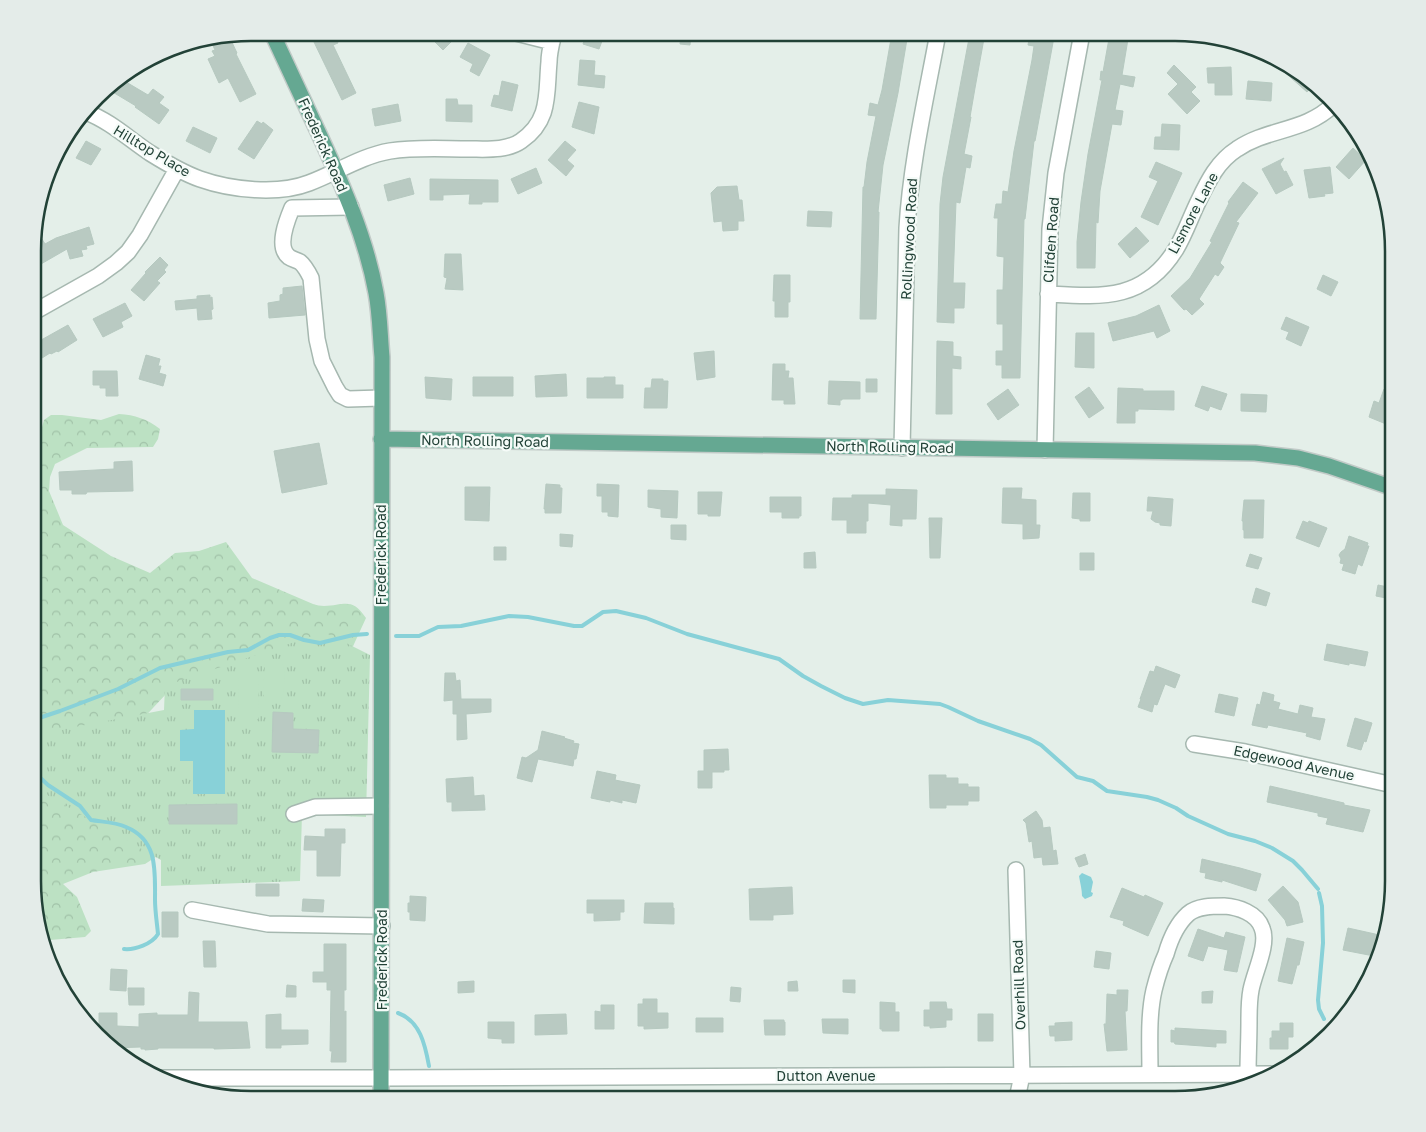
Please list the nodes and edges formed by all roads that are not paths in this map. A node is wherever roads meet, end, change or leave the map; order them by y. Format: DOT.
graph roads {
  1 [pos="276,41"];
  2 [pos="552,41"];
  3 [pos="936,41"];
  4 [pos="1081,41"];
  5 [pos="1328,108"];
  6 [pos="91,115"];
  7 [pos="177,169"];
  8 [pos="336,170"];
  9 [pos="351,207"];
  10 [pos="1048,294"];
  11 [pos="41,308"];
  12 [pos="381,398"];
  13 [pos="381,439"];
  14 [pos="902,448"];
  15 [pos="1045,450"];
  16 [pos="1385,485"];
  17 [pos="1194,744"];
  18 [pos="1385,783"];
  19 [pos="381,806"];
  20 [pos="294,814"];
  21 [pos="1016,870"];
  22 [pos="192,910"];
  23 [pos="382,926"];
  24 [pos="1150,1074"];
  25 [pos="1248,1074"];
  26 [pos="1257,1074"];
  27 [pos="1022,1076"];
  28 [pos="179,1078"];
  29 [pos="382,1078"];
  30 [pos="381,1091"];
  31 [pos="1019,1091"];
  1 -- 8 [label="main road, Frederick Road"];
  2 -- 8 [label="street, Hilltop Place"];
  3 -- 14 [label="street, Rollingwood Road"];
  4 -- 10 [label="street, Clifden Road"];
  5 -- 10 [label="street, Lismore Lane"];
  6 -- 7 [label="street, Hilltop Place"];
  7 -- 8 [label="street, Hilltop Place"];
  7 -- 11 [label="street"];
  8 -- 9 [label="main road, Frederick Road"];
  9 -- 12 [label="main road, Frederick Road"];
  9 -- 12 [label="street"];
  10 -- 15 [label="street, Clifden Road"];
  12 -- 13 [label="main road, Frederick Road"];
  13 -- 14 [label="main road, North Rolling Road"];
  13 -- 19 [label="main road, Frederick Road"];
  14 -- 15 [label="main road, North Rolling Road"];
  15 -- 16 [label="main road, North Rolling Road"];
  17 -- 18 [label="street, Edgewood Avenue"];
  19 -- 20 [label="street"];
  19 -- 23 [label="main road, Frederick Road"];
  21 -- 27 [label="street, Overhill Road"];
  22 -- 23 [label="street"];
  23 -- 29 [label="main road, Frederick Road"];
  24 -- 25 [label="street, Dutton Avenue"];
  24 -- 25 [label="street"];
  24 -- 27 [label="street, Dutton Avenue"];
  25 -- 26 [label="street, Dutton Avenue"];
  27 -- 29 [label="street, Dutton Avenue"];
  27 -- 31 [label="street, Overhill Road"];
  28 -- 29 [label="street, Dutton Avenue"];
  29 -- 30 [label="main road, Frederick Road"];
}
